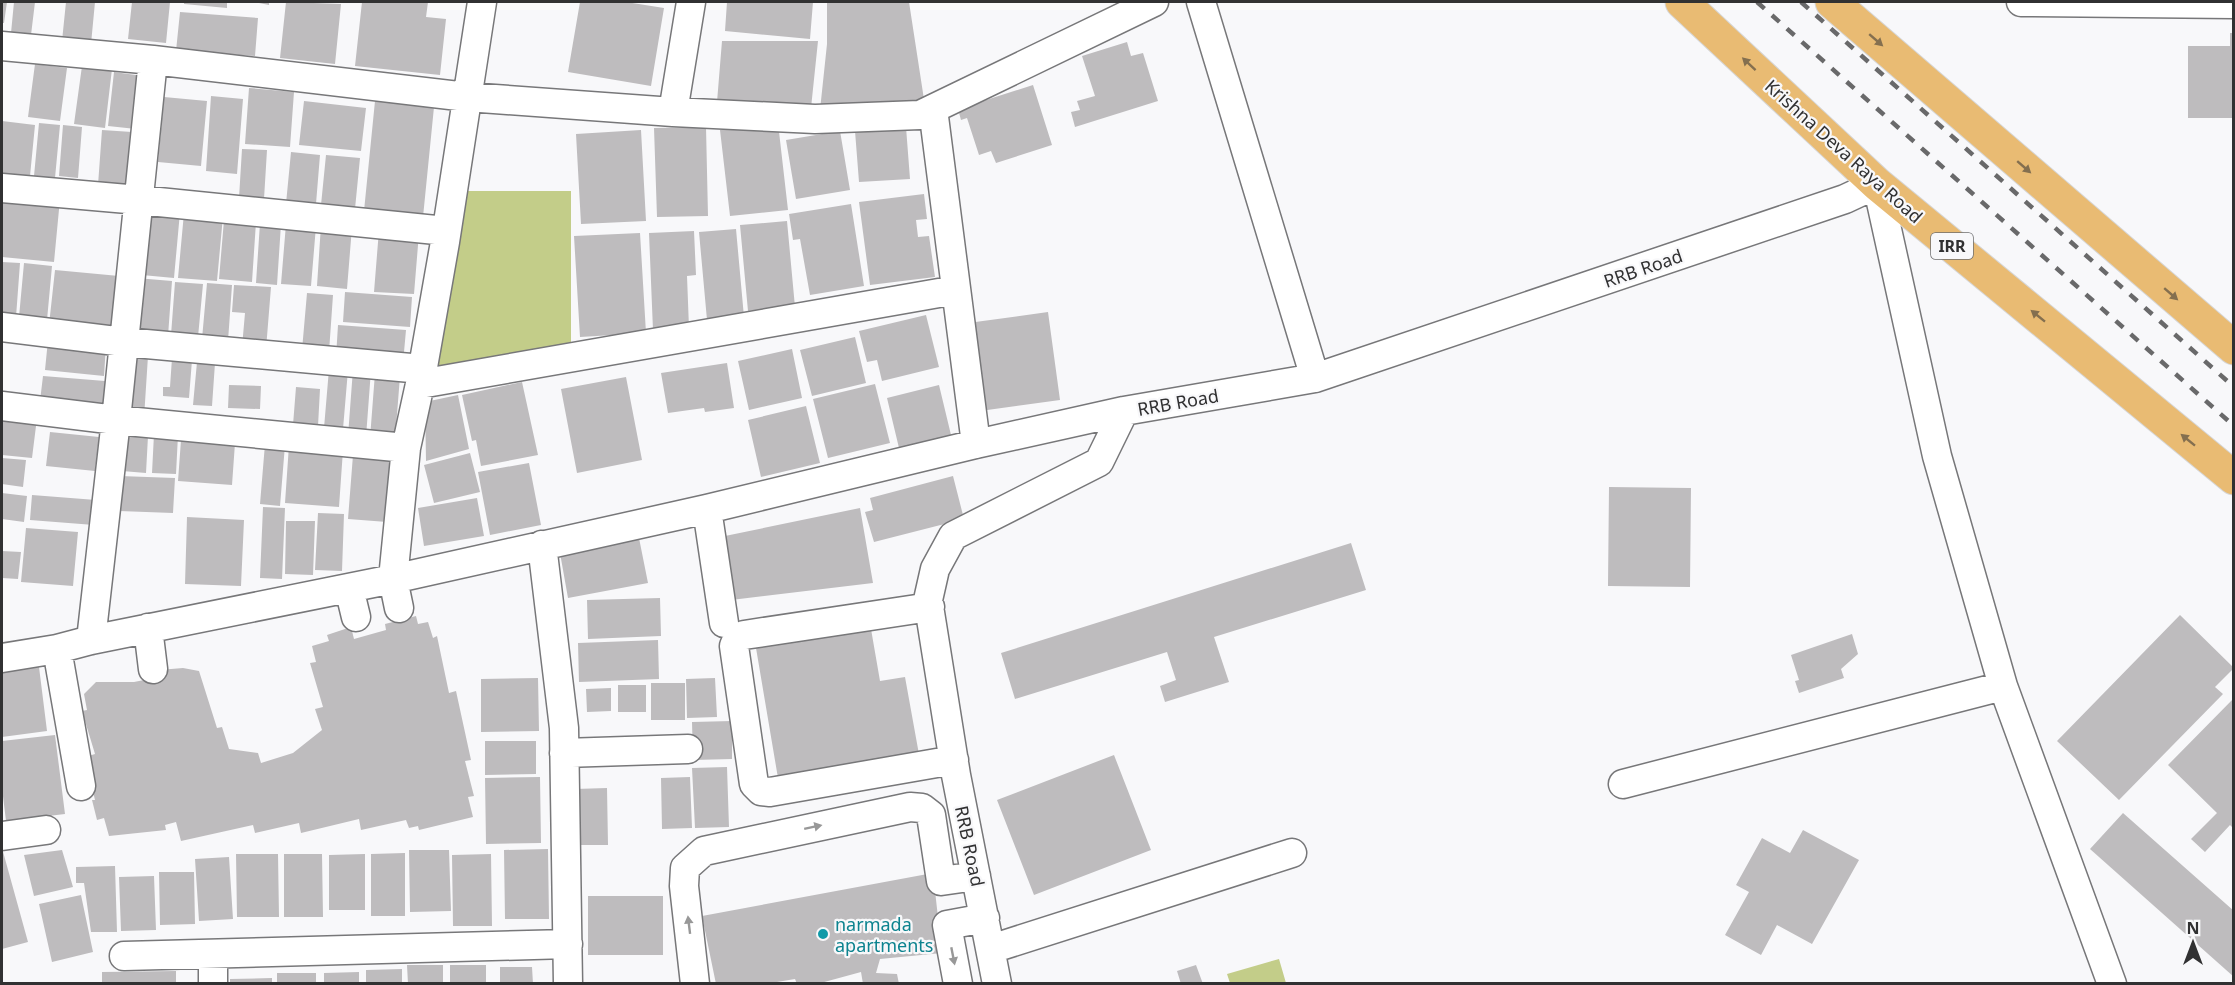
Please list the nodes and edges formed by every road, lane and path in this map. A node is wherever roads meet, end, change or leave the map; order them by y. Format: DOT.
graph roads {
  1 [pos="482,2"];
  2 [pos="691,2"];
  3 [pos="1154,2"];
  4 [pos="1201,2"];
  5 [pos="1682,2"];
  6 [pos="1832,2"];
  7 [pos="2021,2"];
  8 [pos="2234,4"];
  9 [pos="2,46"];
  10 [pos="153,60"];
  11 [pos="467,98"];
  12 [pos="933,109"];
  13 [pos="673,112"];
  14 [pos="1877,184"];
  15 [pos="2,188"];
  16 [pos="139,200"];
  17 [pos="446,231"];
  18 [pos="956,290"];
  19 [pos="2,327"];
  20 [pos="124,342"];
  21 [pos="2234,348"];
  22 [pos="421,377"];
  23 [pos="1315,378"];
  24 [pos="2,406"];
  25 [pos="1124,411"];
  26 [pos="117,420"];
  27 [pos="976,444"];
  28 [pos="406,448"];
  29 [pos="2234,477"];
  30 [pos="707,510"];
  31 [pos="542,545"];
  32 [pos="393,579"];
  33 [pos="349,588"];
  34 [pos="930,607"];
  35 [pos="399,608"];
  36 [pos="356,617"];
  37 [pos="724,623"];
  38 [pos="148,628"];
  39 [pos="91,640"];
  40 [pos="57,649"];
  41 [pos="2,658"];
  42 [pos="153,669"];
  43 [pos="2003,686"];
  44 [pos="688,749"];
  45 [pos="564,753"];
  46 [pos="954,760"];
  47 [pos="1623,784"];
  48 [pos="81,786"];
  49 [pos="46,830"];
  50 [pos="2,836"];
  51 [pos="1292,853"];
  52 [pos="976,876"];
  53 [pos="941,881"];
  54 [pos="985,918"];
  55 [pos="947,925"];
  56 [pos="568,944"];
  57 [pos="991,949"];
  58 [pos="213,954"];
  59 [pos="124,956"];
  60 [pos="213,984"];
  61 [pos="568,984"];
  62 [pos="695,984"];
  63 [pos="958,984"];
  64 [pos="997,984"];
  65 [pos="2112,984"];
  1 -- 11 [label="street"];
  2 -- 13 [label="street"];
  3 -- 12 [label="street"];
  4 -- 23 [label="street"];
  14 -- 5 [label="main road, Krishna Deva Raya Road / IRR, one-way"];
  6 -- 21 [label="main road, one-way"];
  7 -- 8 [label="street"];
  9 -- 10 [label="street"];
  10 -- 11 [label="street"];
  10 -- 16 [label="street"];
  11 -- 13 [label="street"];
  11 -- 17 [label="street"];
  12 -- 13 [label="street"];
  12 -- 18 [label="street"];
  14 -- 23 [label="street, RRB Road"];
  29 -- 14 [label="main road, Krishna Deva Raya Road / IRR, one-way"];
  14 -- 43 [label="street"];
  15 -- 16 [label="street"];
  16 -- 17 [label="street"];
  16 -- 20 [label="street"];
  17 -- 22 [label="street"];
  18 -- 22 [label="street"];
  18 -- 27 [label="street"];
  19 -- 20 [label="street"];
  20 -- 22 [label="street"];
  20 -- 26 [label="street"];
  22 -- 28 [label="street"];
  23 -- 25 [label="street, RRB Road"];
  24 -- 26 [label="street"];
  25 -- 27 [label="street"];
  25 -- 34 [label="street, RRB Road"];
  26 -- 28 [label="street"];
  26 -- 39 [label="street"];
  27 -- 30 [label="street"];
  28 -- 32 [label="street"];
  30 -- 31 [label="street"];
  30 -- 37 [label="street"];
  31 -- 32 [label="street"];
  31 -- 45 [label="street"];
  32 -- 33 [label="street"];
  32 -- 35 [label="street"];
  33 -- 36 [label="street"];
  33 -- 38 [label="street"];
  34 -- 46 [label="street, RRB Road"];
  34 -- 46 [label="street"];
  38 -- 39 [label="street"];
  38 -- 42 [label="street"];
  39 -- 40 [label="street"];
  40 -- 41 [label="street"];
  40 -- 48 [label="street"];
  43 -- 47 [label="street"];
  43 -- 65 [label="street"];
  44 -- 45 [label="street"];
  45 -- 56 [label="street"];
  46 -- 52 [label="street, RRB Road"];
  49 -- 50 [label="street"];
  51 -- 57 [label="street"];
  52 -- 53 [label="street"];
  52 -- 54 [label="street, RRB Road"];
  53 -- 55 [label="street"];
  62 -- 53 [label="street, one-way"];
  54 -- 55 [label="street"];
  54 -- 57 [label="street, RRB Road"];
  55 -- 63 [label="street, one-way"];
  56 -- 58 [label="street"];
  56 -- 61 [label="street"];
  57 -- 64 [label="street, RRB Road"];
  58 -- 59 [label="street"];
  58 -- 60 [label="street"];
}
